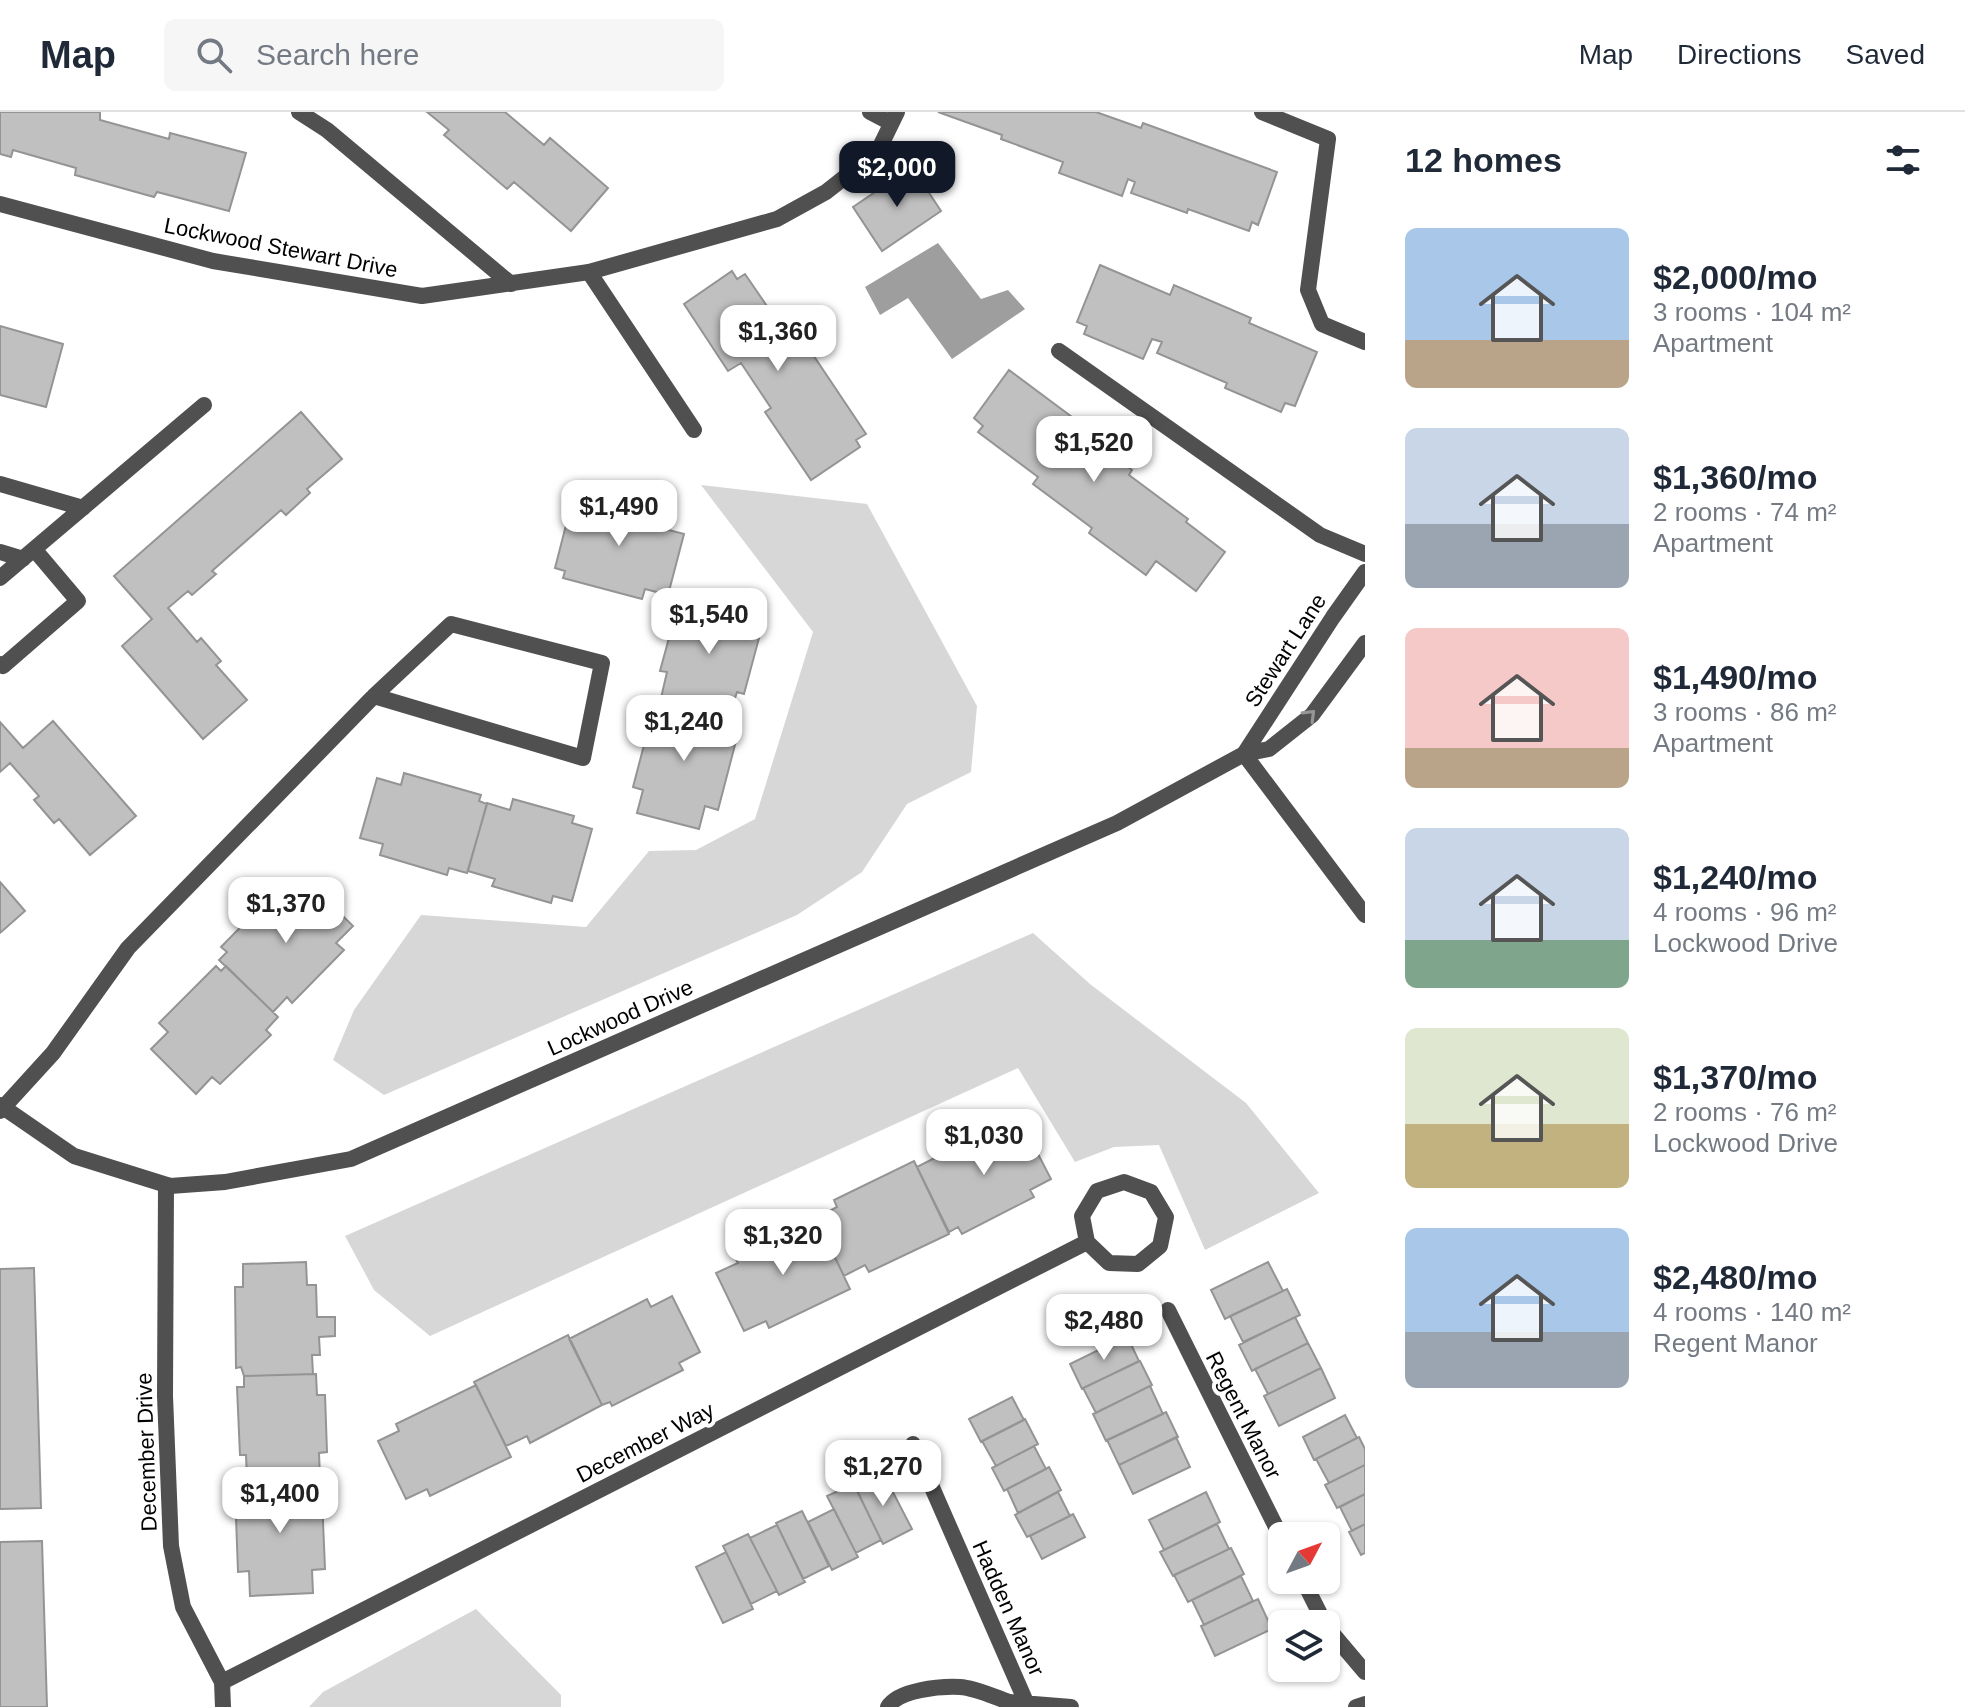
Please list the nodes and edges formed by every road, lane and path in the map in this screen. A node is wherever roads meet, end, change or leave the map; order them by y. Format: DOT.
graph roads {
  1 [pos="299,112"];
  2 [pos="870,112"];
  3 [pos="1262,112"];
  4 [pos="894,118"];
  5 [pos="0,204"];
  6 [pos="589,272"];
  7 [pos="511,284"];
  8 [pos="1365,342"];
  9 [pos="1059,351"];
  10 [pos="204,405"];
  11 [pos="694,430"];
  12 [pos="0,484"];
  13 [pos="83,508"];
  14 [pos="0,552"];
  15 [pos="28,554"];
  16 [pos="1365,554"];
  17 [pos="1365,572"];
  18 [pos="0,578"];
  19 [pos="1365,643"];
  20 [pos="0,664"];
  21 [pos="374,696"];
  22 [pos="1244,754"];
  23 [pos="1365,915"];
  24 [pos="1,1108"];
  25 [pos="166,1185"];
  26 [pos="1087,1242"];
  27 [pos="1168,1310"];
  28 [pos="913,1444"];
  29 [pos="1274,1522"];
  30 [pos="1340,1643"];
  31 [pos="1365,1672"];
  32 [pos="222,1682"];
  33 [pos="1014,1704"];
  34 [pos="1365,1704"];
  35 [pos="223,1707"];
  36 [pos="888,1707"];
  37 [pos="1071,1707"];
  38 [pos="1356,1707"];
  1 -- 7 [label="street"];
  2 -- 4 [label="street"];
  3 -- 8 [label="street"];
  4 -- 6 [label="street, Lockwood Stewart Drive"];
  5 -- 7 [label="street, Lockwood Stewart Drive"];
  6 -- 7 [label="street, Lockwood Stewart Drive"];
  6 -- 11 [label="street"];
  9 -- 16 [label="street"];
  10 -- 13 [label="street"];
  12 -- 13 [label="street"];
  13 -- 15 [label="street"];
  14 -- 15 [label="street"];
  15 -- 18 [label="street"];
  15 -- 20 [label="street"];
  17 -- 22 [label="street, Stewart Lane"];
  22 -- 19 [label="street, one-way"];
  21 -- 21 [label="street"];
  21 -- 24 [label="street"];
  22 -- 23 [label="street"];
  22 -- 25 [label="street, Lockwood Drive"];
  24 -- 25 [label="street, Lockwood Drive"];
  25 -- 32 [label="street, December Drive"];
  26 -- 26 [label="street"];
  26 -- 32 [label="street, December Way"];
  27 -- 29 [label="street, Regent Manor"];
  28 -- 33 [label="street, Hadden Manor"];
  30 -- 31 [label="street"];
  32 -- 35 [label="street, December Drive"];
  33 -- 36 [label="street"];
  33 -- 37 [label="street"];
  34 -- 38 [label="street"];
}
